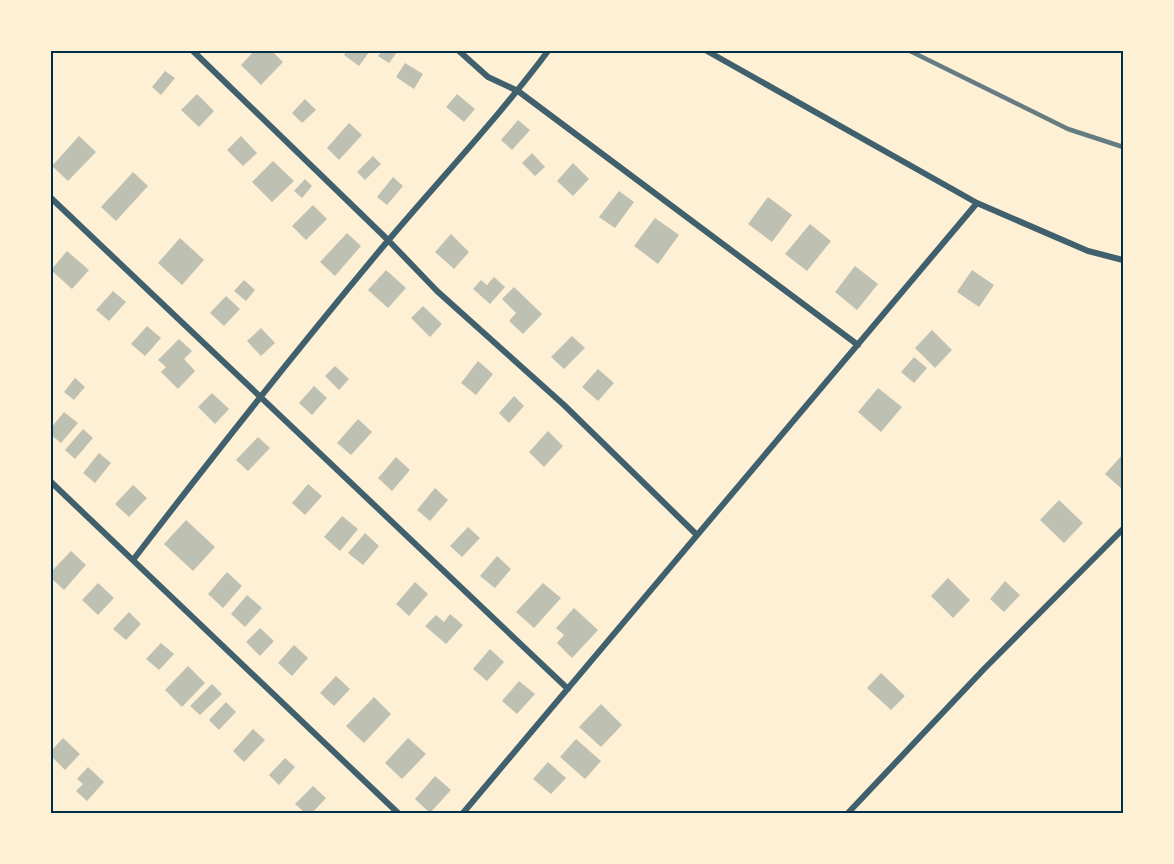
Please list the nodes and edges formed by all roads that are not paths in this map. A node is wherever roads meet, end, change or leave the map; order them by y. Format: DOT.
graph roads {
  1 [pos="193,51"];
  2 [pos="459,51"];
  3 [pos="548,51"];
  4 [pos="708,51"];
  5 [pos="518,92"];
  6 [pos="51,198"];
  7 [pos="977,203"];
  8 [pos="388,240"];
  9 [pos="1123,260"];
  10 [pos="858,345"];
  11 [pos="259,396"];
  12 [pos="51,482"];
  13 [pos="1123,529"];
  14 [pos="697,535"];
  15 [pos="133,560"];
  16 [pos="568,689"];
  17 [pos="398,813"];
  18 [pos="463,813"];
  19 [pos="848,813"];
  1 -- 8 [label="street"];
  2 -- 5 [label="street"];
  3 -- 5 [label="street"];
  4 -- 7 [label="street"];
  5 -- 8 [label="street"];
  5 -- 10 [label="street"];
  6 -- 11 [label="street"];
  7 -- 9 [label="street"];
  7 -- 10 [label="street"];
  8 -- 11 [label="street"];
  8 -- 14 [label="street"];
  10 -- 14 [label="street"];
  11 -- 15 [label="street"];
  11 -- 16 [label="street"];
  12 -- 15 [label="street"];
  13 -- 19 [label="street"];
  14 -- 16 [label="street"];
  15 -- 17 [label="street"];
  16 -- 18 [label="street"];
}
